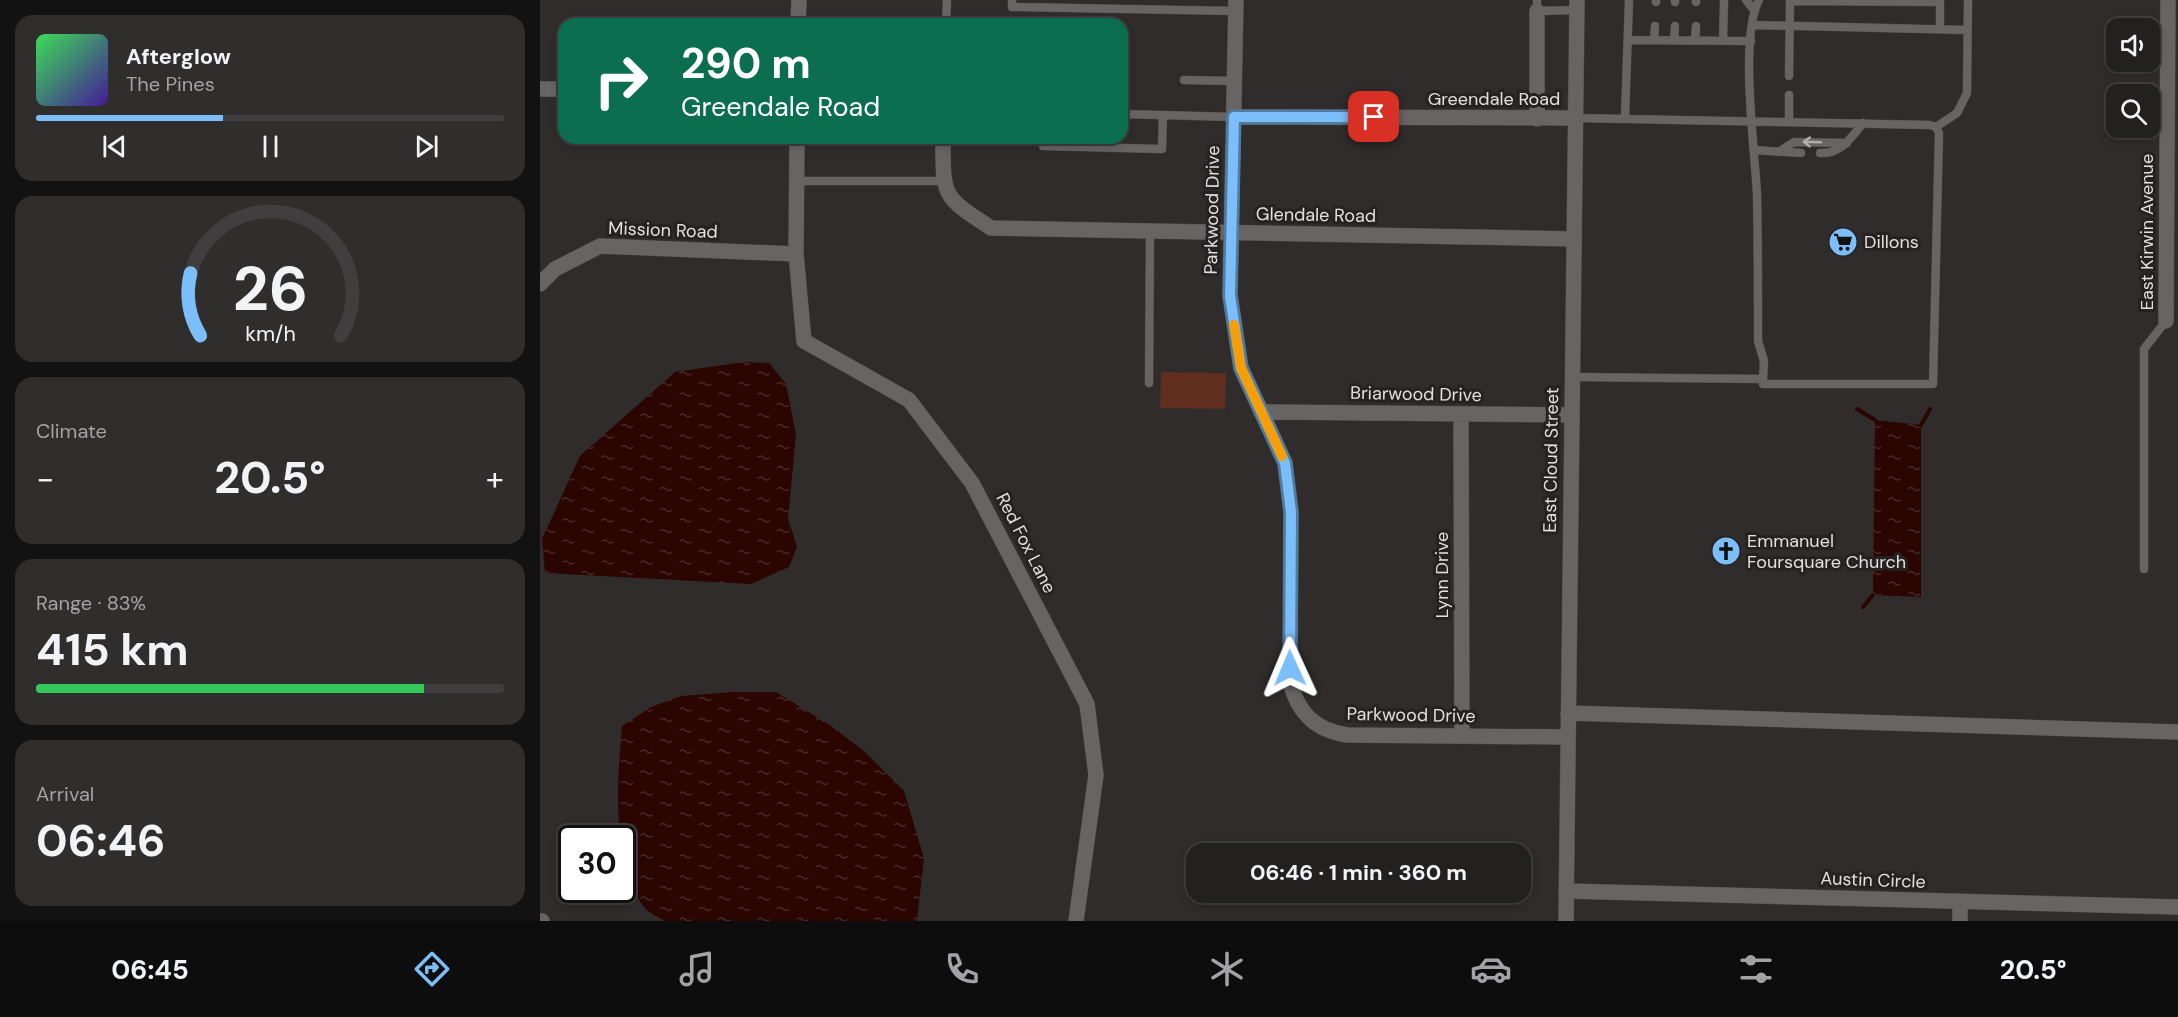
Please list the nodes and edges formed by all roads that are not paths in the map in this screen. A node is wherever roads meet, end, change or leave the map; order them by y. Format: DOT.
graph roads {
  1 [pos="799,0"];
  2 [pos="947,0"];
  3 [pos="1012,0"];
  4 [pos="1629,0"];
  5 [pos="1724,0"];
  6 [pos="1746,0"];
  7 [pos="1759,0"];
  8 [pos="1968,0"];
  9 [pos="2169,0"];
  10 [pos="1129,4"];
  11 [pos="1236,5"];
  12 [pos="1537,5"];
  13 [pos="1577,5"];
  14 [pos="1754,10"];
  15 [pos="798,18"];
  16 [pos="946,18"];
  17 [pos="1753,25"];
  18 [pos="1655,26"];
  19 [pos="1674,26"];
  20 [pos="1696,26"];
  21 [pos="1789,26"];
  22 [pos="1940,29"];
  23 [pos="1967,30"];
  24 [pos="1628,40"];
  25 [pos="1654,40"];
  26 [pos="1674,40"];
  27 [pos="1695,40"];
  28 [pos="1723,40"];
  29 [pos="1751,41"];
  30 [pos="1789,76"];
  31 [pos="1184,80"];
  32 [pos="1234,81"];
  33 [pos="540,89"];
  34 [pos="558,89"];
  35 [pos="1788,95"];
  36 [pos="1128,114"];
  37 [pos="1163,115"];
  38 [pos="1234,117"];
  39 [pos="1537,118"];
  40 [pos="1575,118"];
  41 [pos="1625,118"];
  42 [pos="1750,122"];
  43 [pos="1789,122"];
  44 [pos="1863,123"];
  45 [pos="1936,127"];
  46 [pos="1846,143"];
  47 [pos="797,144"];
  48 [pos="943,144"];
  49 [pos="1042,144"];
  50 [pos="1754,150"];
  51 [pos="1780,151"];
  52 [pos="1801,153"];
  53 [pos="1820,153"];
  54 [pos="797,181"];
  55 [pos="943,181"];
  56 [pos="1150,232"];
  57 [pos="1232,233"];
  58 [pos="1574,239"];
  59 [pos="796,254"];
  60 [pos="540,284"];
  61 [pos="2166,321"];
  62 [pos="1571,377"];
  63 [pos="1763,379"];
  64 [pos="1149,383"];
  65 [pos="1261,412"];
  66 [pos="1461,414"];
  67 [pos="1570,415"];
  68 [pos="2144,568"];
  69 [pos="1568,713"];
  70 [pos="2178,732"];
  71 [pos="1462,735"];
  72 [pos="1567,737"];
  73 [pos="1566,891"];
  74 [pos="1960,902"];
  75 [pos="2178,907"];
  76 [pos="1076,921"];
  77 [pos="1566,921"];
  78 [pos="1960,921"];
  1 -- 15 [label="street"];
  2 -- 16 [label="lane"];
  3 -- 10 [label="lane"];
  4 -- 24 [label="lane"];
  5 -- 28 [label="lane"];
  6 -- 14 [label="lane"];
  7 -- 14 [label="lane"];
  8 -- 23 [label="lane"];
  9 -- 61 [label="street, East Kirwin Avenue"];
  10 -- 11 [label="lane"];
  11 -- 32 [label="street, Parkwood Drive"];
  12 -- 13 [label="lane"];
  12 -- 39 [label="street"];
  13 -- 40 [label="street, East Cloud Street"];
  14 -- 17 [label="lane"];
  17 -- 21 [label="lane"];
  17 -- 29 [label="lane"];
  18 -- 25 [label="lane"];
  19 -- 26 [label="lane"];
  20 -- 27 [label="lane"];
  21 -- 22 [label="lane"];
  21 -- 22 [label="lane"];
  21 -- 30 [label="lane"];
  22 -- 23 [label="lane"];
  23 -- 45 [label="lane"];
  24 -- 25 [label="lane"];
  24 -- 41 [label="lane"];
  25 -- 26 [label="lane"];
  26 -- 27 [label="lane"];
  27 -- 28 [label="lane"];
  28 -- 29 [label="lane"];
  29 -- 42 [label="lane"];
  31 -- 32 [label="lane"];
  32 -- 38 [label="street, Parkwood Drive"];
  33 -- 34 [label="street"];
  35 -- 43 [label="lane"];
  36 -- 37 [label="lane"];
  37 -- 38 [label="lane"];
  37 -- 49 [label="lane"];
  38 -- 39 [label="street, Greendale Road"];
  38 -- 57 [label="street, Parkwood Drive"];
  39 -- 40 [label="street, Greendale Road"];
  40 -- 41 [label="lane"];
  40 -- 58 [label="street, East Cloud Street"];
  41 -- 42 [label="lane"];
  42 -- 43 [label="lane"];
  42 -- 50 [label="lane"];
  43 -- 44 [label="lane"];
  44 -- 45 [label="lane"];
  44 -- 46 [label="lane"];
  45 -- 63 [label="lane"];
  46 -- 51 [label="lane, one-way"];
  46 -- 53 [label="lane"];
  47 -- 54 [label="street"];
  48 -- 55 [label="street"];
  50 -- 51 [label="lane"];
  50 -- 63 [label="lane"];
  51 -- 52 [label="lane"];
  54 -- 55 [label="lane"];
  54 -- 59 [label="street"];
  55 -- 56 [label="street, Glendale Road"];
  56 -- 57 [label="street, Glendale Road"];
  56 -- 64 [label="lane"];
  57 -- 58 [label="street, Glendale Road"];
  57 -- 65 [label="street, Parkwood Drive"];
  58 -- 62 [label="street, East Cloud Street"];
  59 -- 60 [label="street, Mission Road"];
  59 -- 76 [label="street, Red Fox Lane"];
  61 -- 68 [label="lane"];
  62 -- 63 [label="lane"];
  62 -- 67 [label="street, East Cloud Street"];
  65 -- 66 [label="street, Briarwood Drive"];
  65 -- 71 [label="street, Parkwood Drive"];
  66 -- 67 [label="street, Briarwood Drive"];
  66 -- 71 [label="street, Lynn Drive"];
  67 -- 69 [label="street, East Cloud Street"];
  69 -- 70 [label="street"];
  69 -- 72 [label="street, East Cloud Street"];
  71 -- 72 [label="street, Parkwood Drive"];
  72 -- 73 [label="street, East Cloud Street"];
  73 -- 74 [label="street, Austin Circle"];
  73 -- 77 [label="street, East Cloud Street"];
  74 -- 75 [label="street, Austin Circle"];
  74 -- 78 [label="street"];
}
